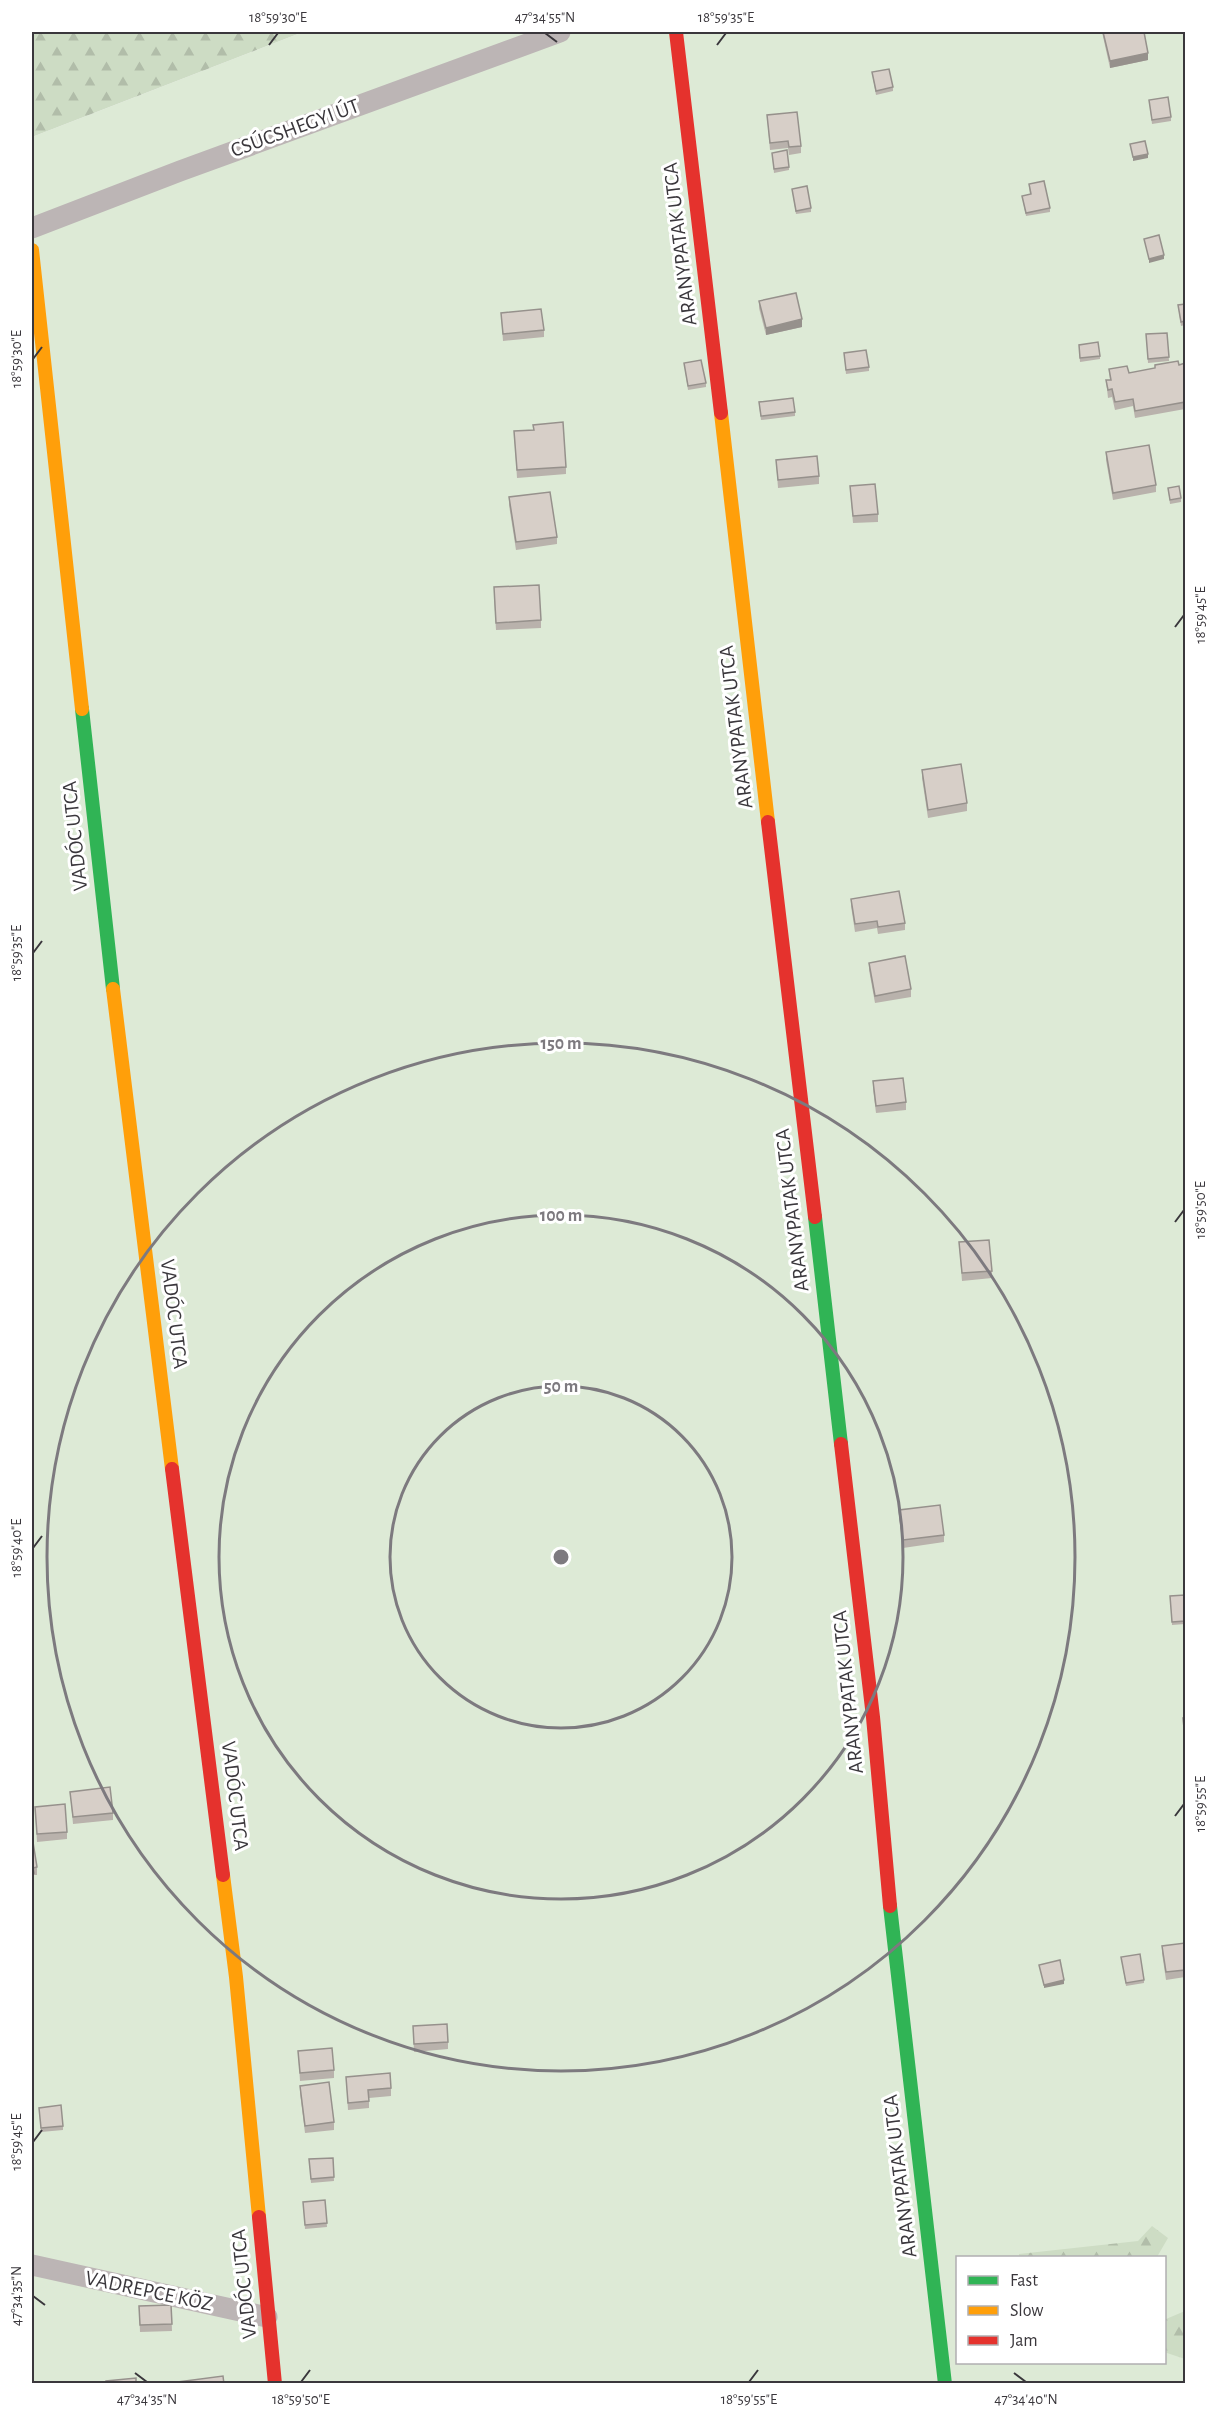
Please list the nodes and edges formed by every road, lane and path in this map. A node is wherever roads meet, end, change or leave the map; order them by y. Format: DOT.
graph roads {
  1 [pos="560,32"];
  2 [pos="676,32"];
  3 [pos="32,228"];
  4 [pos="32,250"];
  5 [pos="32,2265"];
  6 [pos="267,2317"];
  7 [pos="275,2384"];
  8 [pos="945,2384"];
  1 -- 3 [label="street, CSÚCSHEGYI ÚT"];
  2 -- 8 [label="street, ARANYPATAK UTCA"];
  4 -- 6 [label="street, VADÓC UTCA"];
  5 -- 6 [label="street, VADREPCE KÖZ"];
  6 -- 7 [label="street, VADÓC UTCA"];
}
